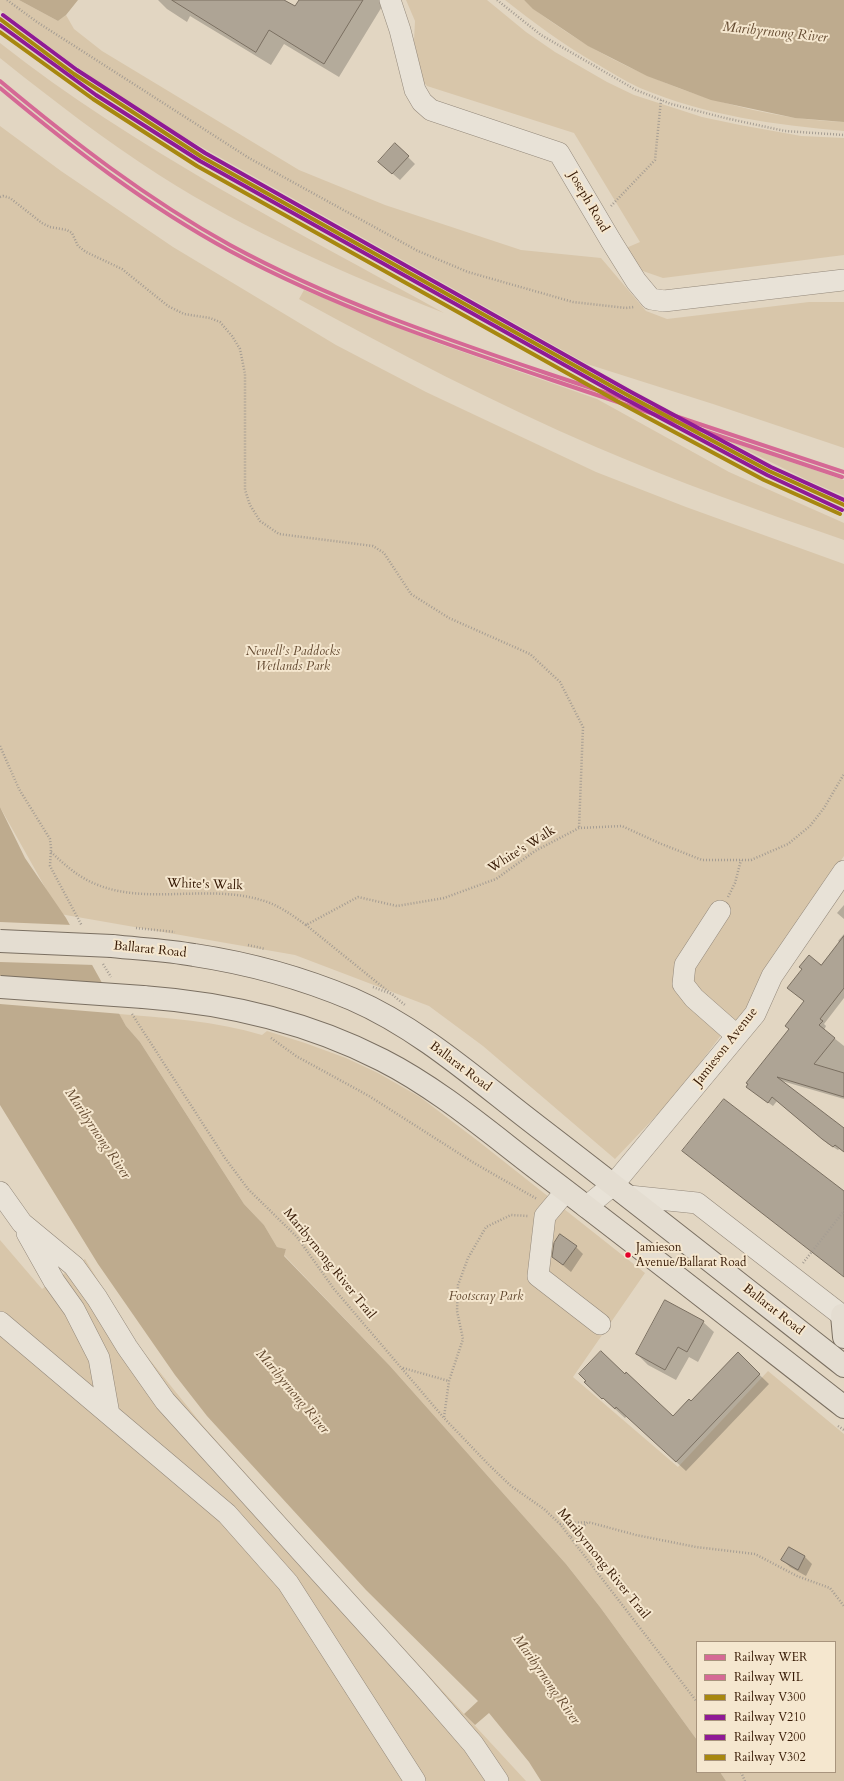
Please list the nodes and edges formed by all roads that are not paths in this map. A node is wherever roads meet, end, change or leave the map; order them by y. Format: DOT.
graph roads {
  1 [pos="390,0"];
  2 [pos="844,280"];
  3 [pos="844,871"];
  4 [pos="720,911"];
  5 [pos="0,941"];
  6 [pos="0,987"];
  7 [pos="736,1035"];
  8 [pos="621,1190"];
  9 [pos="566,1191"];
  10 [pos="0,1192"];
  11 [pos="586,1207"];
  12 [pos="16,1216"];
  13 [pos="843,1316"];
  14 [pos="0,1322"];
  15 [pos="600,1324"];
  16 [pos="844,1337"];
  17 [pos="844,1366"];
  18 [pos="109,1414"];
  19 [pos="838,1414"];
  20 [pos="415,1781"];
  21 [pos="498,1781"];
  1 -- 2 [label="street, Joseph Road"];
  3 -- 7 [label="street, Jamieson Avenue"];
  4 -- 7 [label="street"];
  5 -- 8 [label="highway, Ballarat Road, bridge"];
  6 -- 9 [label="highway, bridge"];
  7 -- 8 [label="street, Jamieson Avenue"];
  8 -- 11 [label="street, Jamieson Avenue"];
  8 -- 13 [label="street"];
  8 -- 17 [label="highway, Ballarat Road"];
  9 -- 11 [label="highway"];
  9 -- 15 [label="street"];
  10 -- 12 [label="street"];
  11 -- 19 [label="highway"];
  12 -- 18 [label="street"];
  12 -- 21 [label="street"];
  13 -- 16 [label="highway"];
  14 -- 18 [label="street"];
  18 -- 20 [label="street"];
}
